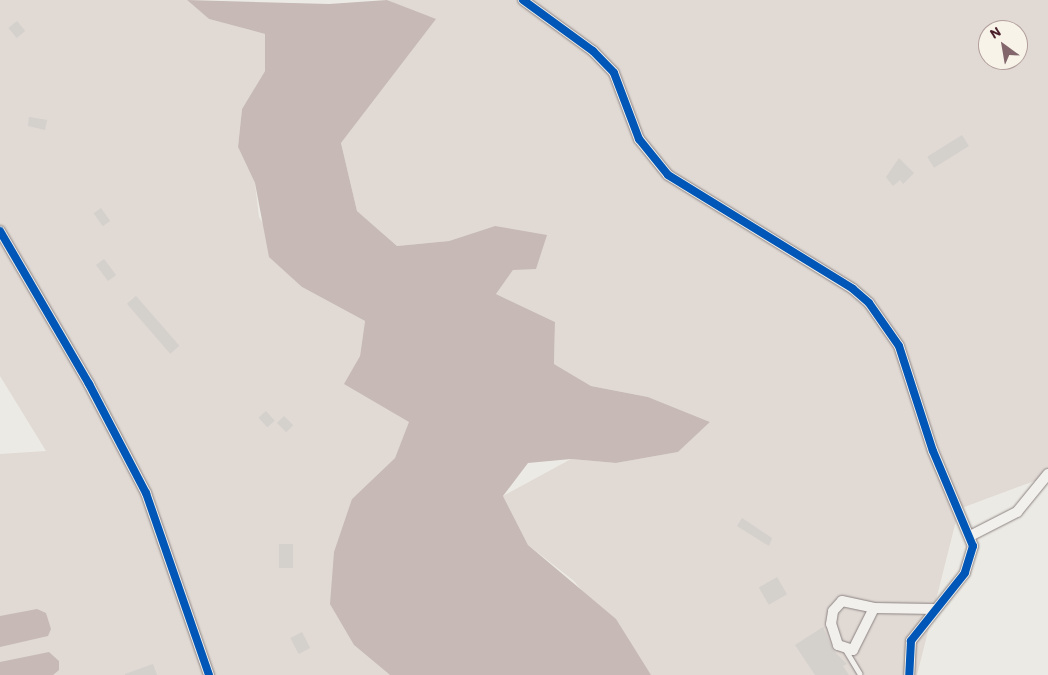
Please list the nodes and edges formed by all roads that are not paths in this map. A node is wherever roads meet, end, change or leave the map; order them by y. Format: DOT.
graph roads {
  1 [pos="523,0"];
  2 [pos="0,231"];
  3 [pos="1048,474"];
  4 [pos="972,536"];
  5 [pos="874,608"];
  6 [pos="934,609"];
  7 [pos="846,651"];
  8 [pos="859,674"];
  9 [pos="208,675"];
  10 [pos="909,675"];
  1 -- 4 [label="street"];
  2 -- 9 [label="street"];
  3 -- 4 [label="street"];
  4 -- 6 [label="street"];
  5 -- 6 [label="street"];
  5 -- 7 [label="street"];
  5 -- 7 [label="street"];
  6 -- 10 [label="street"];
  7 -- 8 [label="lane"];
}
